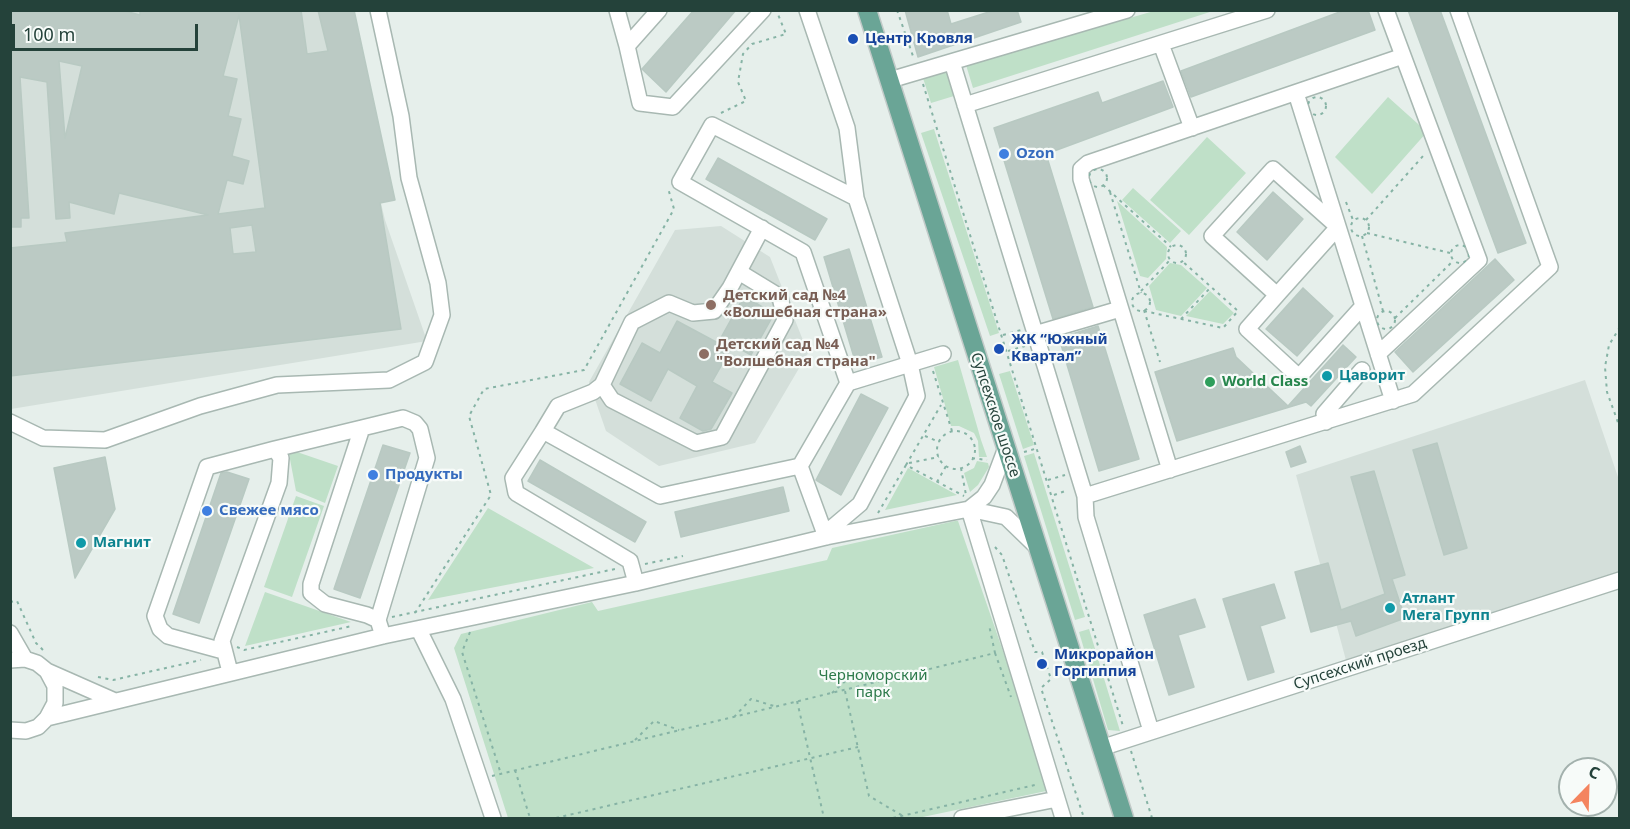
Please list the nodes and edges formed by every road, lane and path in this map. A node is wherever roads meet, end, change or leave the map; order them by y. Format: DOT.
graph roads {
  1 [pos="378,10"];
  2 [pos="616,10"];
  3 [pos="658,10"];
  4 [pos="763,10"];
  5 [pos="776,10"];
  6 [pos="807,10"];
  7 [pos="867,10"];
  8 [pos="897,10"];
  9 [pos="1127,10"];
  10 [pos="1268,10"];
  11 [pos="1386,10"];
  12 [pos="1458,10"];
  13 [pos="1161,44"];
  14 [pos="627,46"];
  15 [pos="1403,56"];
  16 [pos="952,62"];
  17 [pos="919,72"];
  18 [pos="890,80"];
  19 [pos="1296,93"];
  20 [pos="965,105"];
  21 [pos="1308,109"];
  22 [pos="712,125"];
  23 [pos="1192,128"];
  24 [pos="1430,149"];
  25 [pos="681,182"];
  26 [pos="1103,185"];
  27 [pos="1110,192"];
  28 [pos="856,198"];
  29 [pos="1366,220"];
  30 [pos="1338,227"];
  31 [pos="762,228"];
  32 [pos="1367,233"];
  33 [pos="1362,236"];
  34 [pos="1171,247"];
  35 [pos="1450,252"];
  36 [pos="1170,260"];
  37 [pos="1182,261"];
  38 [pos="1453,261"];
  39 [pos="739,272"];
  40 [pos="1211,287"];
  41 [pos="1141,292"];
  42 [pos="1277,296"];
  43 [pos="1363,306"];
  44 [pos="1120,309"];
  45 [pos="1144,311"];
  46 [pos="1383,312"];
  47 [pos="1395,318"];
  48 [pos="1181,319"];
  49 [pos="1620,327"];
  50 [pos="1035,334"];
  51 [pos="1003,335"];
  52 [pos="1008,351"];
  53 [pos="1378,354"];
  54 [pos="936,356"];
  55 [pos="1160,362"];
  56 [pos="910,364"];
  57 [pos="1362,370"];
  58 [pos="848,383"];
  59 [pos="602,385"];
  60 [pos="1393,401"];
  61 [pos="942,404"];
  62 [pos="10,422"];
  63 [pos="1326,422"];
  64 [pos="362,428"];
  65 [pos="1620,428"];
  66 [pos="543,431"];
  67 [pos="952,431"];
  68 [pos="924,435"];
  69 [pos="939,442"];
  70 [pos="1006,448"];
  71 [pos="274,449"];
  72 [pos="939,457"];
  73 [pos="907,464"];
  74 [pos="801,466"];
  75 [pos="946,466"];
  76 [pos="961,468"];
  77 [pos="1170,470"];
  78 [pos="1071,477"];
  79 [pos="1048,480"];
  80 [pos="937,482"];
  81 [pos="1072,486"];
  82 [pos="1053,495"];
  83 [pos="1085,496"];
  84 [pos="969,509"];
  85 [pos="887,513"];
  86 [pos="826,537"];
  87 [pos="992,543"];
  88 [pos="1038,548"];
  89 [pos="688,555"];
  90 [pos="631,567"];
  91 [pos="1620,580"];
  92 [pos="636,583"];
  93 [pos="10,602"];
  94 [pos="461,602"];
  95 [pos="415,612"];
  96 [pos="378,620"];
  97 [pos="467,620"];
  98 [pos="988,623"];
  99 [pos="419,630"];
  100 [pos="10,633"];
  101 [pos="384,636"];
  102 [pos="44,650"];
  103 [pos="223,651"];
  104 [pos="995,653"];
  105 [pos="18,659"];
  106 [pos="47,671"];
  107 [pos="230,672"];
  108 [pos="97,677"];
  109 [pos="873,683"];
  110 [pos="844,690"];
  111 [pos="832,693"];
  112 [pos="115,701"];
  113 [pos="797,701"];
  114 [pos="777,706"];
  115 [pos="1014,707"];
  116 [pos="734,717"];
  117 [pos="47,718"];
  118 [pos="10,730"];
  119 [pos="680,730"];
  120 [pos="1151,731"];
  121 [pos="1127,739"];
  122 [pos="634,741"];
  123 [pos="858,747"];
  124 [pos="1101,748"];
  125 [pos="810,757"];
  126 [pos="515,770"];
  127 [pos="501,774"];
  128 [pos="478,779"];
  129 [pos="1041,783"];
  130 [pos="1057,799"];
  131 [pos="903,816"];
  132 [pos="493,819"];
  133 [pos="530,819"];
  134 [pos="556,819"];
  135 [pos="824,819"];
  136 [pos="893,819"];
  137 [pos="962,819"];
  138 [pos="1063,819"];
  139 [pos="1084,819"];
  140 [pos="1124,819"];
  141 [pos="1152,819"];
  1 -- 62 [label="street"];
  2 -- 14 [label="street"];
  3 -- 14 [label="street"];
  4 -- 14 [label="street"];
  5 -- 22 [label="path"];
  6 -- 28 [label="street"];
  7 -- 18 [label="main road, Супсехское шоссе"];
  8 -- 17 [label="path"];
  9 -- 16 [label="street"];
  10 -- 13 [label="street"];
  11 -- 15 [label="street"];
  12 -- 60 [label="street"];
  13 -- 20 [label="street"];
  13 -- 23 [label="street"];
  15 -- 19 [label="street"];
  15 -- 53 [label="street"];
  16 -- 17 [label="street"];
  16 -- 20 [label="street"];
  17 -- 18 [label="street"];
  17 -- 51 [label="path"];
  18 -- 70 [label="main road, Супсехское шоссе"];
  19 -- 23 [label="street"];
  19 -- 30 [label="street"];
  20 -- 50 [label="street"];
  21 -- 21 [label="path"];
  22 -- 25 [label="street"];
  22 -- 28 [label="street"];
  23 -- 44 [label="street"];
  24 -- 29 [label="path"];
  25 -- 31 [label="street"];
  25 -- 95 [label="path"];
  26 -- 26 [label="path"];
  26 -- 27 [label="path"];
  27 -- 34 [label="path"];
  27 -- 41 [label="path"];
  28 -- 56 [label="street"];
  29 -- 32 [label="path"];
  29 -- 33 [label="path"];
  30 -- 42 [label="street"];
  30 -- 42 [label="street"];
  30 -- 43 [label="street"];
  31 -- 39 [label="street"];
  31 -- 58 [label="street"];
  32 -- 33 [label="path"];
  32 -- 35 [label="path"];
  33 -- 46 [label="path"];
  34 -- 36 [label="path"];
  34 -- 37 [label="path"];
  35 -- 38 [label="path"];
  35 -- 38 [label="path"];
  36 -- 37 [label="path"];
  36 -- 41 [label="path"];
  37 -- 40 [label="path"];
  38 -- 47 [label="path"];
  39 -- 59 [label="street"];
  39 -- 59 [label="street"];
  40 -- 48 [label="path"];
  40 -- 48 [label="path"];
  41 -- 45 [label="path"];
  41 -- 45 [label="path"];
  42 -- 43 [label="street"];
  43 -- 53 [label="street"];
  44 -- 50 [label="street"];
  44 -- 77 [label="street"];
  45 -- 48 [label="path"];
  45 -- 55 [label="path"];
  46 -- 47 [label="path"];
  46 -- 47 [label="path"];
  49 -- 65 [label="path"];
  50 -- 83 [label="street"];
  51 -- 52 [label="path"];
  51 -- 52 [label="path"];
  52 -- 79 [label="path"];
  53 -- 60 [label="street"];
  54 -- 56 [label="street"];
  54 -- 61 [label="path"];
  56 -- 58 [label="street"];
  56 -- 86 [label="street"];
  57 -- 63 [label="street"];
  58 -- 74 [label="street"];
  59 -- 66 [label="street"];
  60 -- 63 [label="street"];
  61 -- 67 [label="path"];
  61 -- 68 [label="path"];
  63 -- 77 [label="street"];
  64 -- 71 [label="street"];
  64 -- 96 [label="street"];
  64 -- 96 [label="street"];
  66 -- 74 [label="street"];
  66 -- 90 [label="street"];
  67 -- 69 [label="path"];
  67 -- 76 [label="path"];
  68 -- 69 [label="path"];
  68 -- 73 [label="path"];
  69 -- 72 [label="path"];
  70 -- 84 [label="street"];
  70 -- 88 [label="main road, Супсехское шоссе"];
  71 -- 103 [label="street"];
  71 -- 103 [label="street"];
  72 -- 73 [label="path"];
  72 -- 75 [label="path"];
  73 -- 80 [label="path"];
  73 -- 85 [label="path"];
  74 -- 86 [label="street"];
  75 -- 76 [label="path"];
  75 -- 80 [label="path"];
  76 -- 80 [label="path"];
  77 -- 83 [label="street"];
  78 -- 79 [label="path"];
  79 -- 82 [label="path"];
  81 -- 82 [label="path"];
  82 -- 121 [label="path"];
  83 -- 120 [label="street"];
  84 -- 86 [label="street"];
  84 -- 88 [label="street"];
  84 -- 130 [label="street"];
  86 -- 92 [label="street"];
  87 -- 139 [label="path"];
  88 -- 124 [label="main road, Супсехское шоссе"];
  89 -- 90 [label="path"];
  90 -- 92 [label="street"];
  90 -- 94 [label="path"];
  91 -- 120 [label="street, Супсехский проезд"];
  92 -- 97 [label="street"];
  93 -- 102 [label="path"];
  94 -- 95 [label="path"];
  94 -- 97 [label="path"];
  95 -- 96 [label="path"];
  95 -- 99 [label="path"];
  96 -- 101 [label="street"];
  96 -- 103 [label="path"];
  97 -- 99 [label="street"];
  97 -- 127 [label="path"];
  98 -- 104 [label="path"];
  99 -- 101 [label="street"];
  99 -- 128 [label="street"];
  100 -- 105 [label="street"];
  101 -- 107 [label="street"];
  103 -- 107 [label="street"];
  103 -- 108 [label="path"];
  104 -- 109 [label="path"];
  104 -- 115 [label="path"];
  105 -- 106 [label="street"];
  106 -- 112 [label="street"];
  106 -- 117 [label="street"];
  107 -- 112 [label="street"];
  109 -- 110 [label="path"];
  109 -- 111 [label="path"];
  110 -- 113 [label="path"];
  110 -- 123 [label="path"];
  112 -- 117 [label="street"];
  113 -- 114 [label="path"];
  113 -- 125 [label="path"];
  114 -- 116 [label="path"];
  114 -- 116 [label="path"];
  116 -- 119 [label="path"];
  117 -- 118 [label="street"];
  119 -- 122 [label="path"];
  119 -- 122 [label="path"];
  120 -- 121 [label="street, Супсехский проезд"];
  121 -- 124 [label="street, Супсехский проезд"];
  121 -- 141 [label="path"];
  122 -- 126 [label="path"];
  123 -- 125 [label="path"];
  123 -- 131 [label="path"];
  124 -- 140 [label="main road, Супсехское шоссе"];
  125 -- 134 [label="path"];
  125 -- 135 [label="path"];
  126 -- 127 [label="path"];
  126 -- 133 [label="path"];
  127 -- 128 [label="path"];
  128 -- 132 [label="street"];
  129 -- 131 [label="path"];
  130 -- 137 [label="street"];
  130 -- 138 [label="street"];
  131 -- 136 [label="path"];
}
